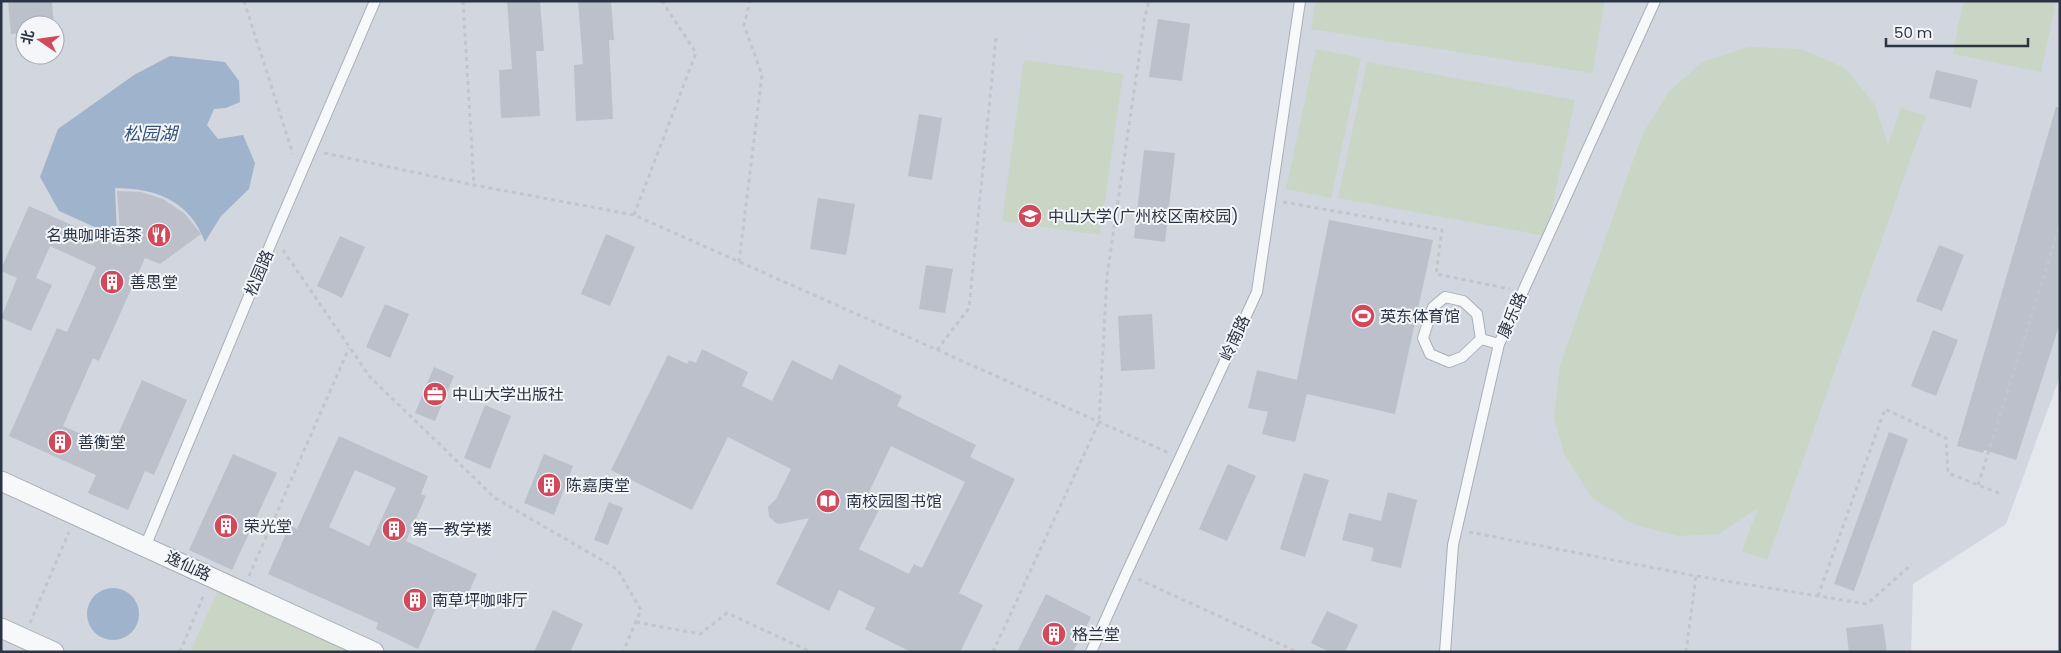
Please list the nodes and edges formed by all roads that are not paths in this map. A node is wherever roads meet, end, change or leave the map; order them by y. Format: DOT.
graph roads {
  1 [pos="374,1"];
  2 [pos="1300,1"];
  3 [pos="1656,1"];
  4 [pos="1481,339"];
  5 [pos="1499,344"];
  6 [pos="1,481"];
  7 [pos="145,547"];
  8 [pos="1,628"];
  9 [pos="54,652"];
  10 [pos="374,652"];
  11 [pos="1091,652"];
  12 [pos="1445,652"];
  1 -- 7 [label="lane, 松园路"];
  2 -- 11 [label="lane, 岭南路"];
  3 -- 5 [label="lane, 康乐路"];
  4 -- 4 [label="lane"];
  4 -- 5 [label="lane"];
  5 -- 12 [label="lane, 康乐路"];
  6 -- 7 [label="street, 逸仙路"];
  7 -- 10 [label="street, 逸仙路"];
  8 -- 9 [label="street"];
}
